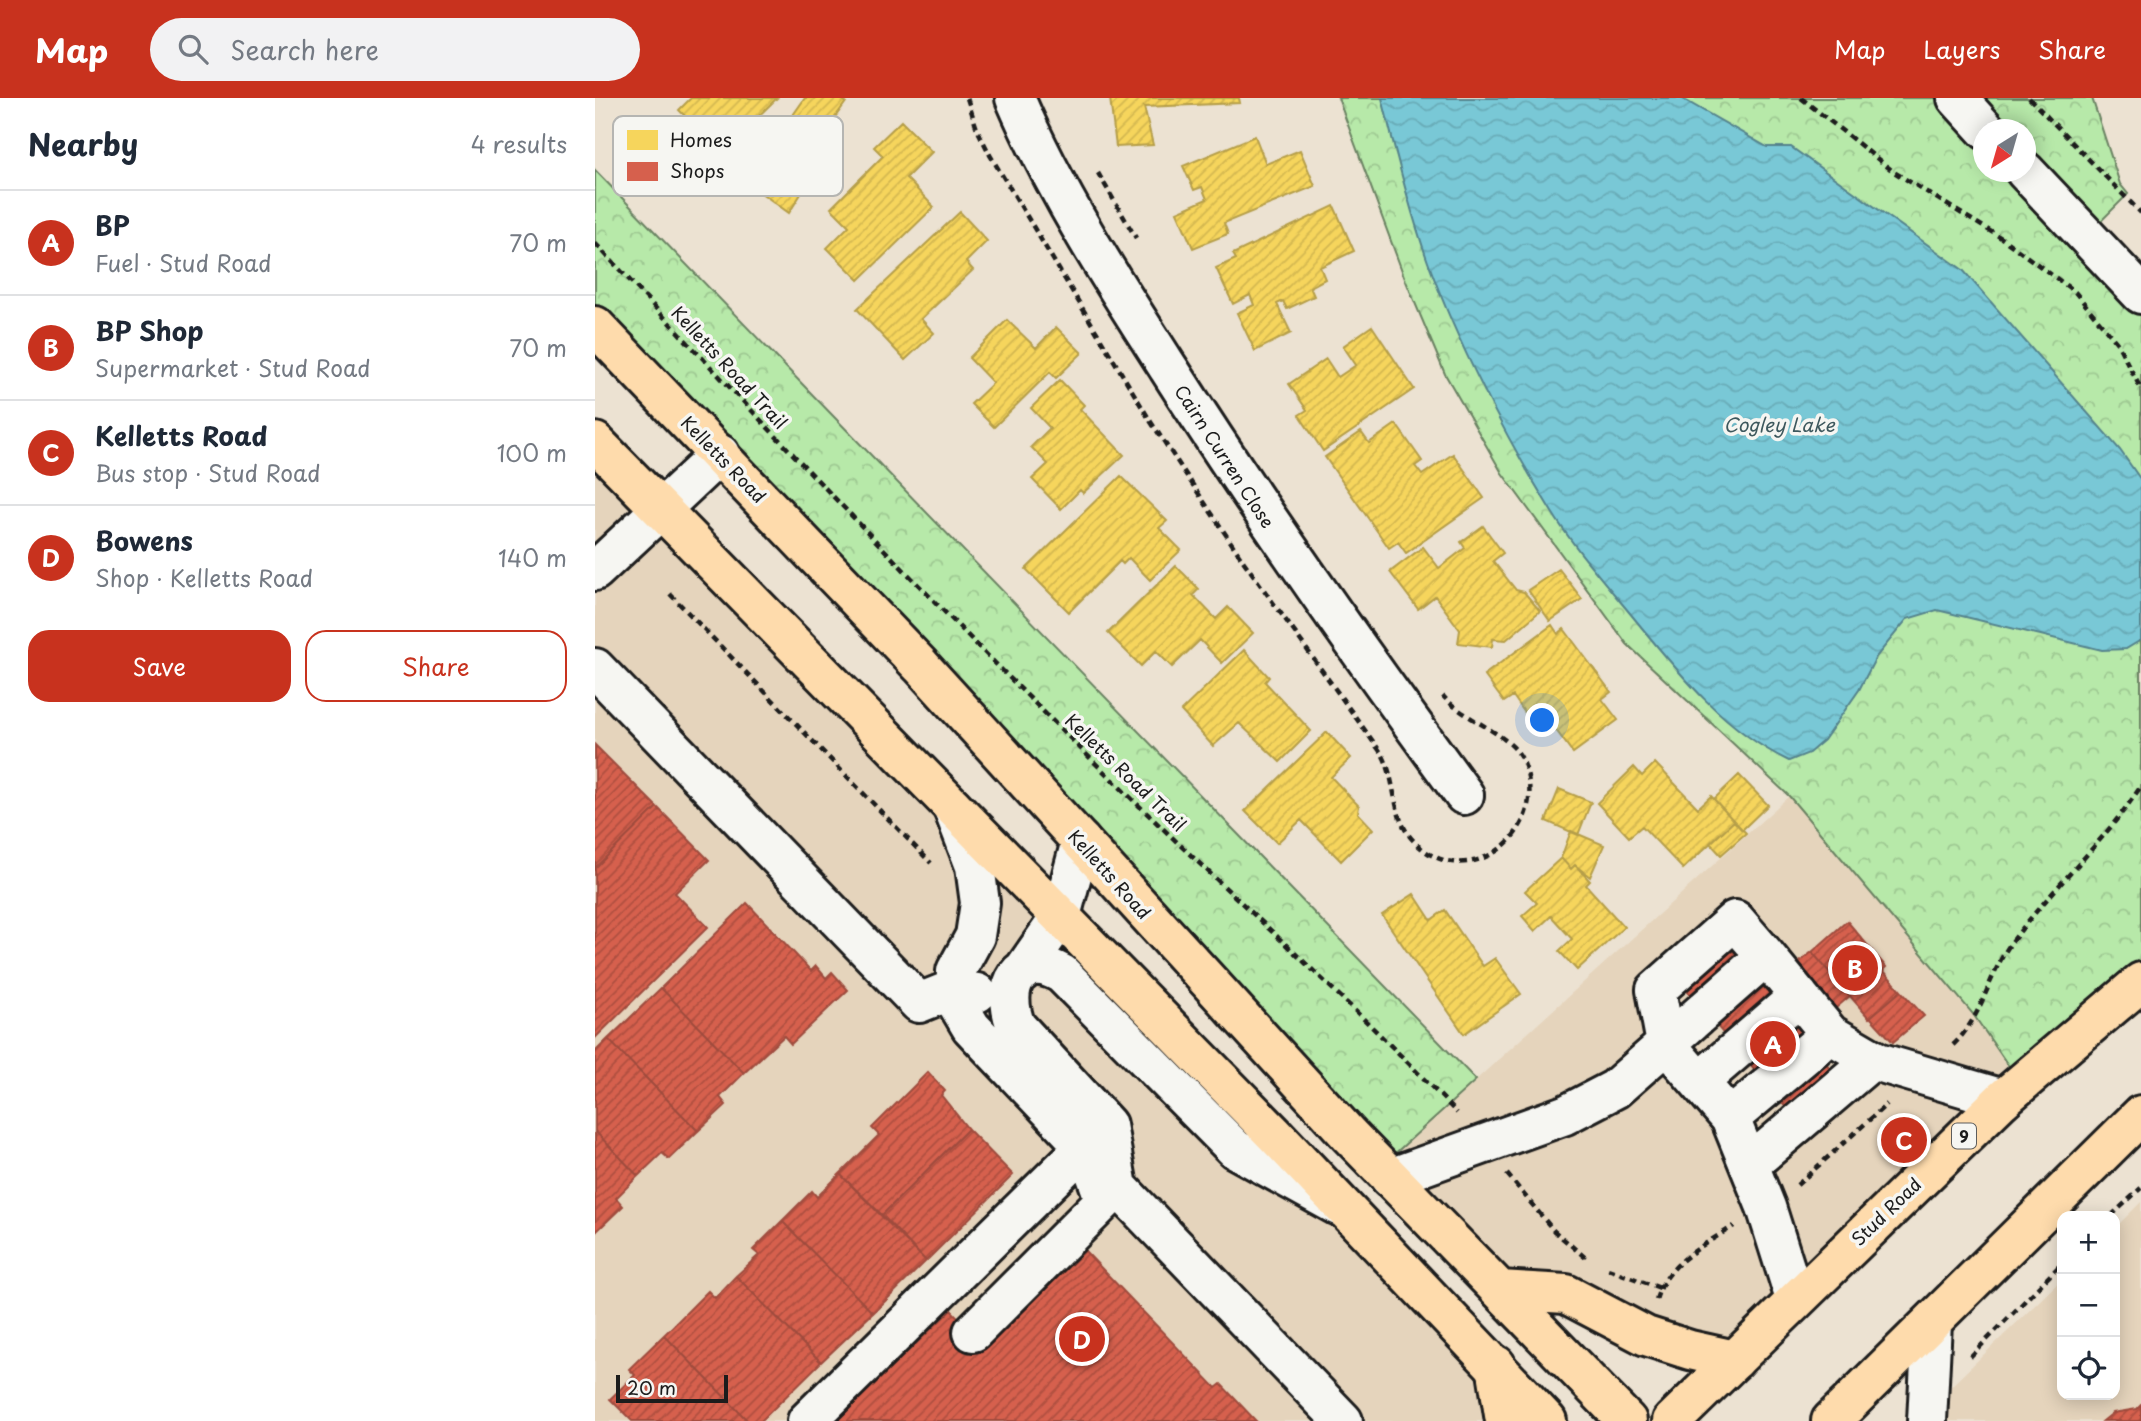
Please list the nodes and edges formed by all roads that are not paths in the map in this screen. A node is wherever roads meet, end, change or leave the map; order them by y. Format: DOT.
graph roads {
  1 [pos="1015,98"];
  2 [pos="1957,98"];
  3 [pos="1976,119"];
  4 [pos="2035,182"];
  5 [pos="2136,279"];
  6 [pos="595,326"];
  7 [pos="595,442"];
  8 [pos="720,454"];
  9 [pos="660,509"];
  10 [pos="595,570"];
  11 [pos="595,668"];
  12 [pos="1464,795"];
  13 [pos="950,801"];
  14 [pos="1081,841"];
  15 [pos="1061,916"];
  16 [pos="2141,982"];
  17 [pos="1015,986"];
  18 [pos="954,989"];
  19 [pos="1798,996"];
  20 [pos="1830,1034"];
  21 [pos="1666,1044"];
  22 [pos="1871,1059"];
  23 [pos="1699,1082"];
  24 [pos="2003,1099"];
  25 [pos="2141,1115"];
  26 [pos="1730,1118"];
  27 [pos="1096,1136"];
  28 [pos="1748,1165"];
  29 [pos="1390,1178"];
  30 [pos="1111,1193"];
  31 [pos="1349,1212"];
  32 [pos="1500,1290"];
  33 [pos="1795,1299"];
  34 [pos="1932,1323"];
  35 [pos="972,1332"];
  36 [pos="1735,1360"];
  37 [pos="1496,1364"];
  38 [pos="1928,1410"];
  39 [pos="807,1421"];
  40 [pos="1322,1421"];
  41 [pos="1343,1421"];
  42 [pos="1505,1421"];
  43 [pos="1547,1421"];
  44 [pos="1627,1421"];
  45 [pos="1672,1421"];
  46 [pos="1831,1421"];
  1 -- 12 [label="street, Cairn Curren Close"];
  2 -- 3 [label="street"];
  4 -- 5 [label="street"];
  6 -- 8 [label="main road, Kelletts Road"];
  7 -- 9 [label="main road"];
  8 -- 9 [label="street"];
  8 -- 14 [label="main road, Kelletts Road"];
  9 -- 10 [label="street"];
  9 -- 13 [label="main road"];
  11 -- 18 [label="street"];
  13 -- 15 [label="main road"];
  13 -- 18 [label="street"];
  14 -- 15 [label="street"];
  14 -- 29 [label="main road, Kelletts Road"];
  15 -- 17 [label="street"];
  15 -- 31 [label="main road"];
  16 -- 24 [label="main road, Stud Road / 9"];
  17 -- 18 [label="street"];
  17 -- 27 [label="street"];
  17 -- 31 [label="street"];
  18 -- 27 [label="street"];
  19 -- 20 [label="street"];
  19 -- 21 [label="street"];
  19 -- 23 [label="street"];
  20 -- 22 [label="street"];
  20 -- 26 [label="street"];
  21 -- 23 [label="street"];
  21 -- 29 [label="street"];
  22 -- 24 [label="street"];
  22 -- 28 [label="street"];
  23 -- 26 [label="street"];
  24 -- 33 [label="main road, Stud Road / 9"];
  25 -- 34 [label="main road"];
  26 -- 28 [label="street"];
  27 -- 30 [label="street"];
  27 -- 39 [label="street"];
  28 -- 33 [label="street"];
  29 -- 32 [label="main road, Kelletts Road"];
  30 -- 35 [label="street"];
  30 -- 40 [label="street"];
  30 -- 41 [label="street"];
  31 -- 37 [label="main road"];
  32 -- 36 [label="main road"];
  32 -- 44 [label="main road, Kelletts Road"];
  33 -- 36 [label="main road, Stud Road / 9"];
  34 -- 38 [label="street"];
  34 -- 46 [label="main road"];
  36 -- 45 [label="main road, Stud Road / 9"];
  37 -- 42 [label="main road"];
  37 -- 43 [label="main road"];
}
